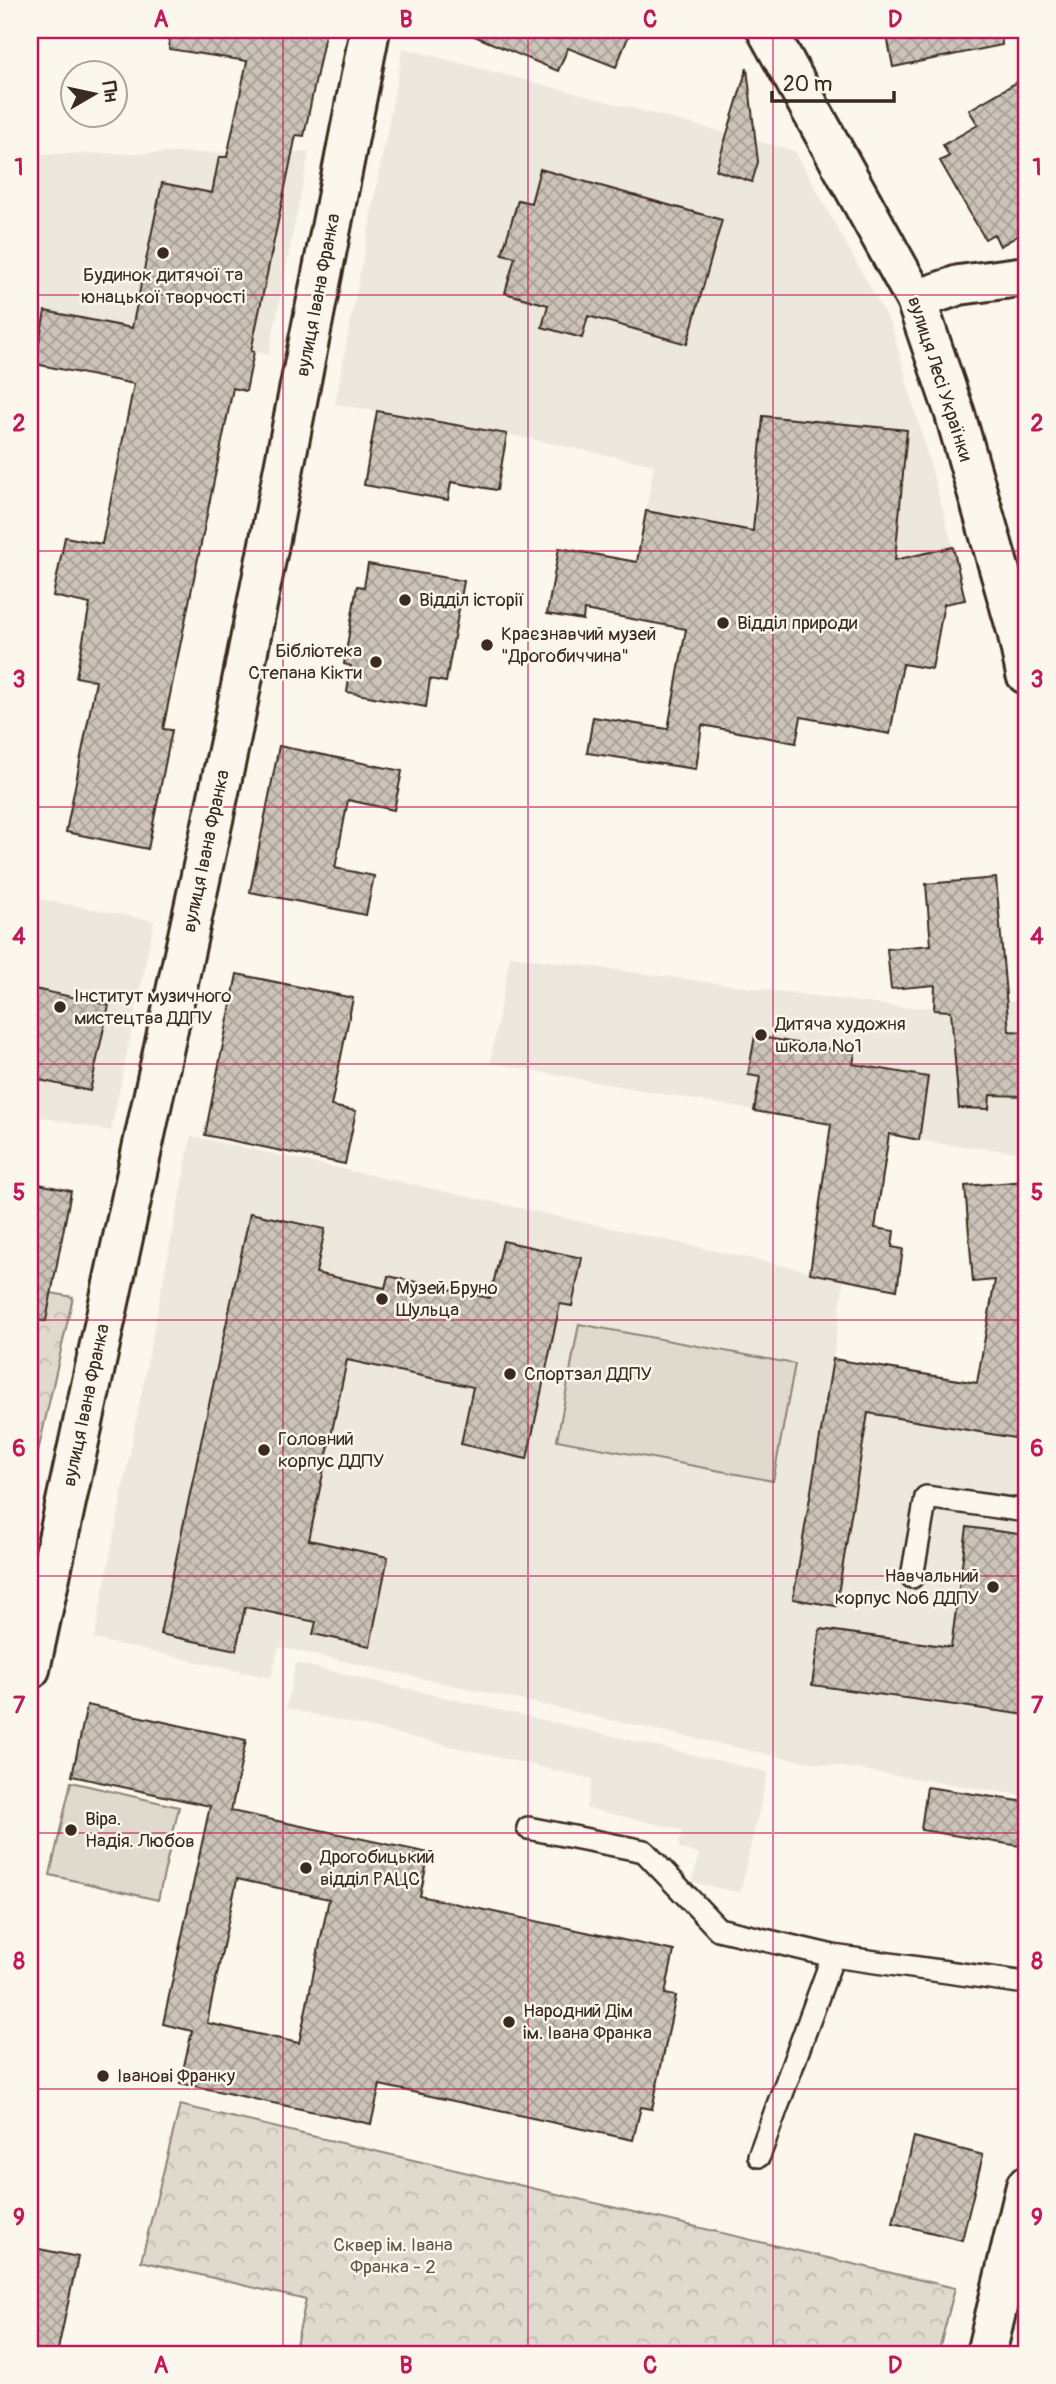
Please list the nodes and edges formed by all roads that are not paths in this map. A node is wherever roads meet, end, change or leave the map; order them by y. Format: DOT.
graph roads {
  1 [pos="370,30"];
  2 [pos="767,30"];
  3 [pos="1026,276"];
  4 [pos="916,300"];
  5 [pos="1026,674"];
  6 [pos="1026,1511"];
  7 [pos="912,1577"];
  8 [pos="30,1669"];
  9 [pos="528,1828"];
  10 [pos="832,1956"];
  11 [pos="1026,1983"];
  12 [pos="760,2157"];
  13 [pos="1026,2186"];
  14 [pos="1016,2278"];
  15 [pos="986,2354"];
  1 -- 8 [label="street, вулиця Івана Франка"];
  2 -- 4 [label="street, вулиця Лесі Українки"];
  3 -- 4 [label="street"];
  4 -- 5 [label="street, вулиця Лесі Українки"];
  6 -- 7 [label="lane"];
  9 -- 10 [label="lane"];
  10 -- 11 [label="lane"];
  10 -- 12 [label="lane"];
  13 -- 14 [label="street"];
  14 -- 15 [label="street"];
}
